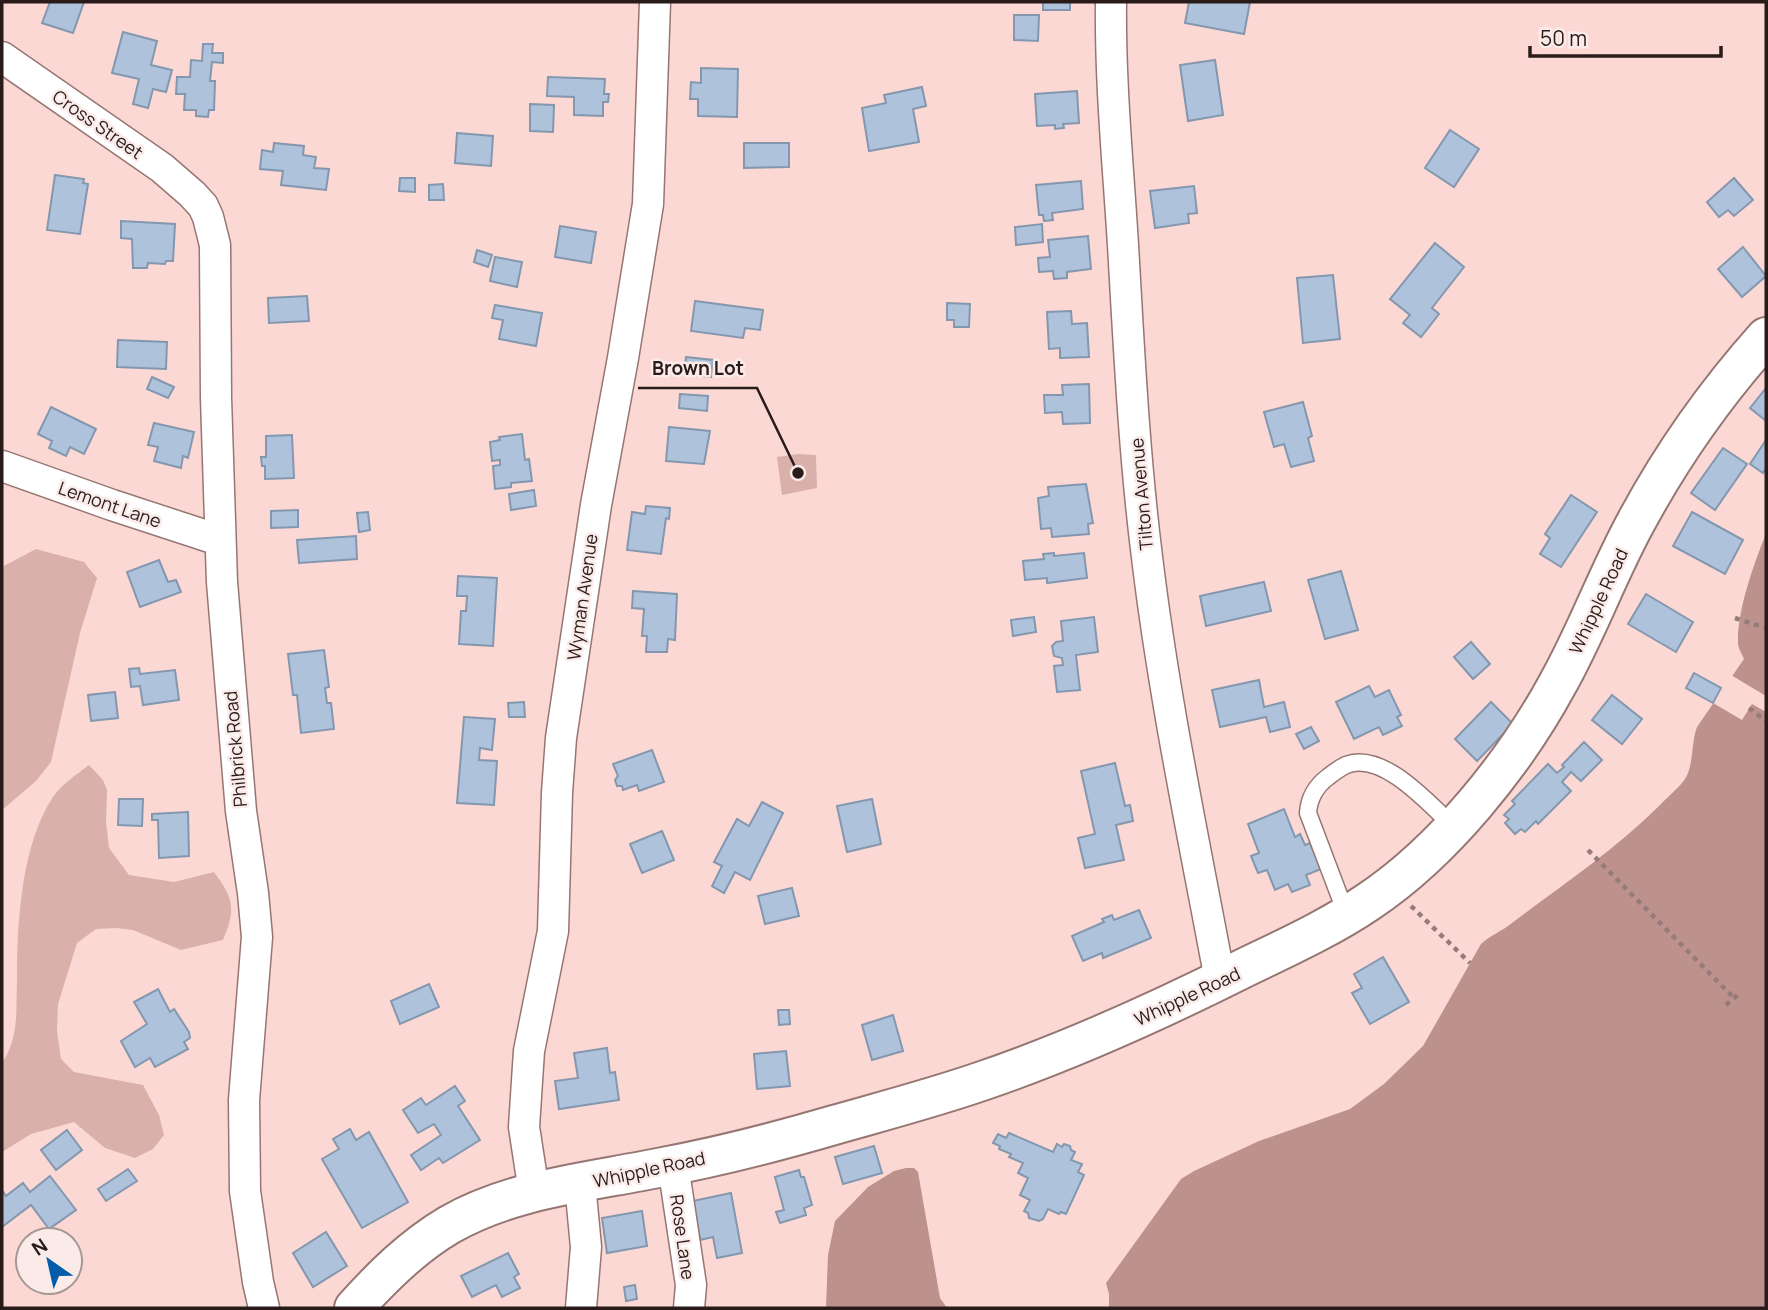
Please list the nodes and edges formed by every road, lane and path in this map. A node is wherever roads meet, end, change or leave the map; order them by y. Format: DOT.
graph roads {
  1 [pos="655,2"];
  2 [pos="1111,2"];
  3 [pos="2,57"];
  4 [pos="192,194"];
  5 [pos="1766,337"];
  6 [pos="2,466"];
  7 [pos="219,540"];
  8 [pos="1735,618"];
  9 [pos="1766,628"];
  10 [pos="1748,708"];
  11 [pos="1766,721"];
  12 [pos="1454,827"];
  13 [pos="1588,850"];
  14 [pos="1391,886"];
  15 [pos="1347,916"];
  16 [pos="1470,963"];
  17 [pos="1220,980"];
  18 [pos="1740,993"];
  19 [pos="1734,998"];
  20 [pos="1726,1004"];
  21 [pos="673,1166"];
  22 [pos="580,1184"];
  23 [pos="534,1192"];
  24 [pos="264,1308"];
  25 [pos="354,1308"];
  26 [pos="581,1308"];
  27 [pos="690,1308"];
  1 -- 23 [label="street, Wyman Avenue"];
  2 -- 17 [label="street, Tilton Avenue"];
  3 -- 4 [label="street, Cross Street"];
  4 -- 7 [label="street, Philbrick Road"];
  5 -- 12 [label="main road, Whipple Road"];
  6 -- 7 [label="street, Lemont Lane"];
  7 -- 24 [label="street, Philbrick Road"];
  8 -- 9 [label="path"];
  10 -- 11 [label="path"];
  12 -- 14 [label="main road, Whipple Road"];
  12 -- 15 [label="lane"];
  13 -- 19 [label="path"];
  14 -- 15 [label="main road, Whipple Road"];
  14 -- 16 [label="path"];
  15 -- 17 [label="main road, Whipple Road"];
  17 -- 21 [label="main road, Whipple Road"];
  18 -- 19 [label="path"];
  19 -- 20 [label="path"];
  21 -- 22 [label="main road, Whipple Road"];
  21 -- 27 [label="street, Rose Lane"];
  22 -- 23 [label="main road, Whipple Road"];
  22 -- 26 [label="street"];
  23 -- 25 [label="main road, Whipple Road"];
}
